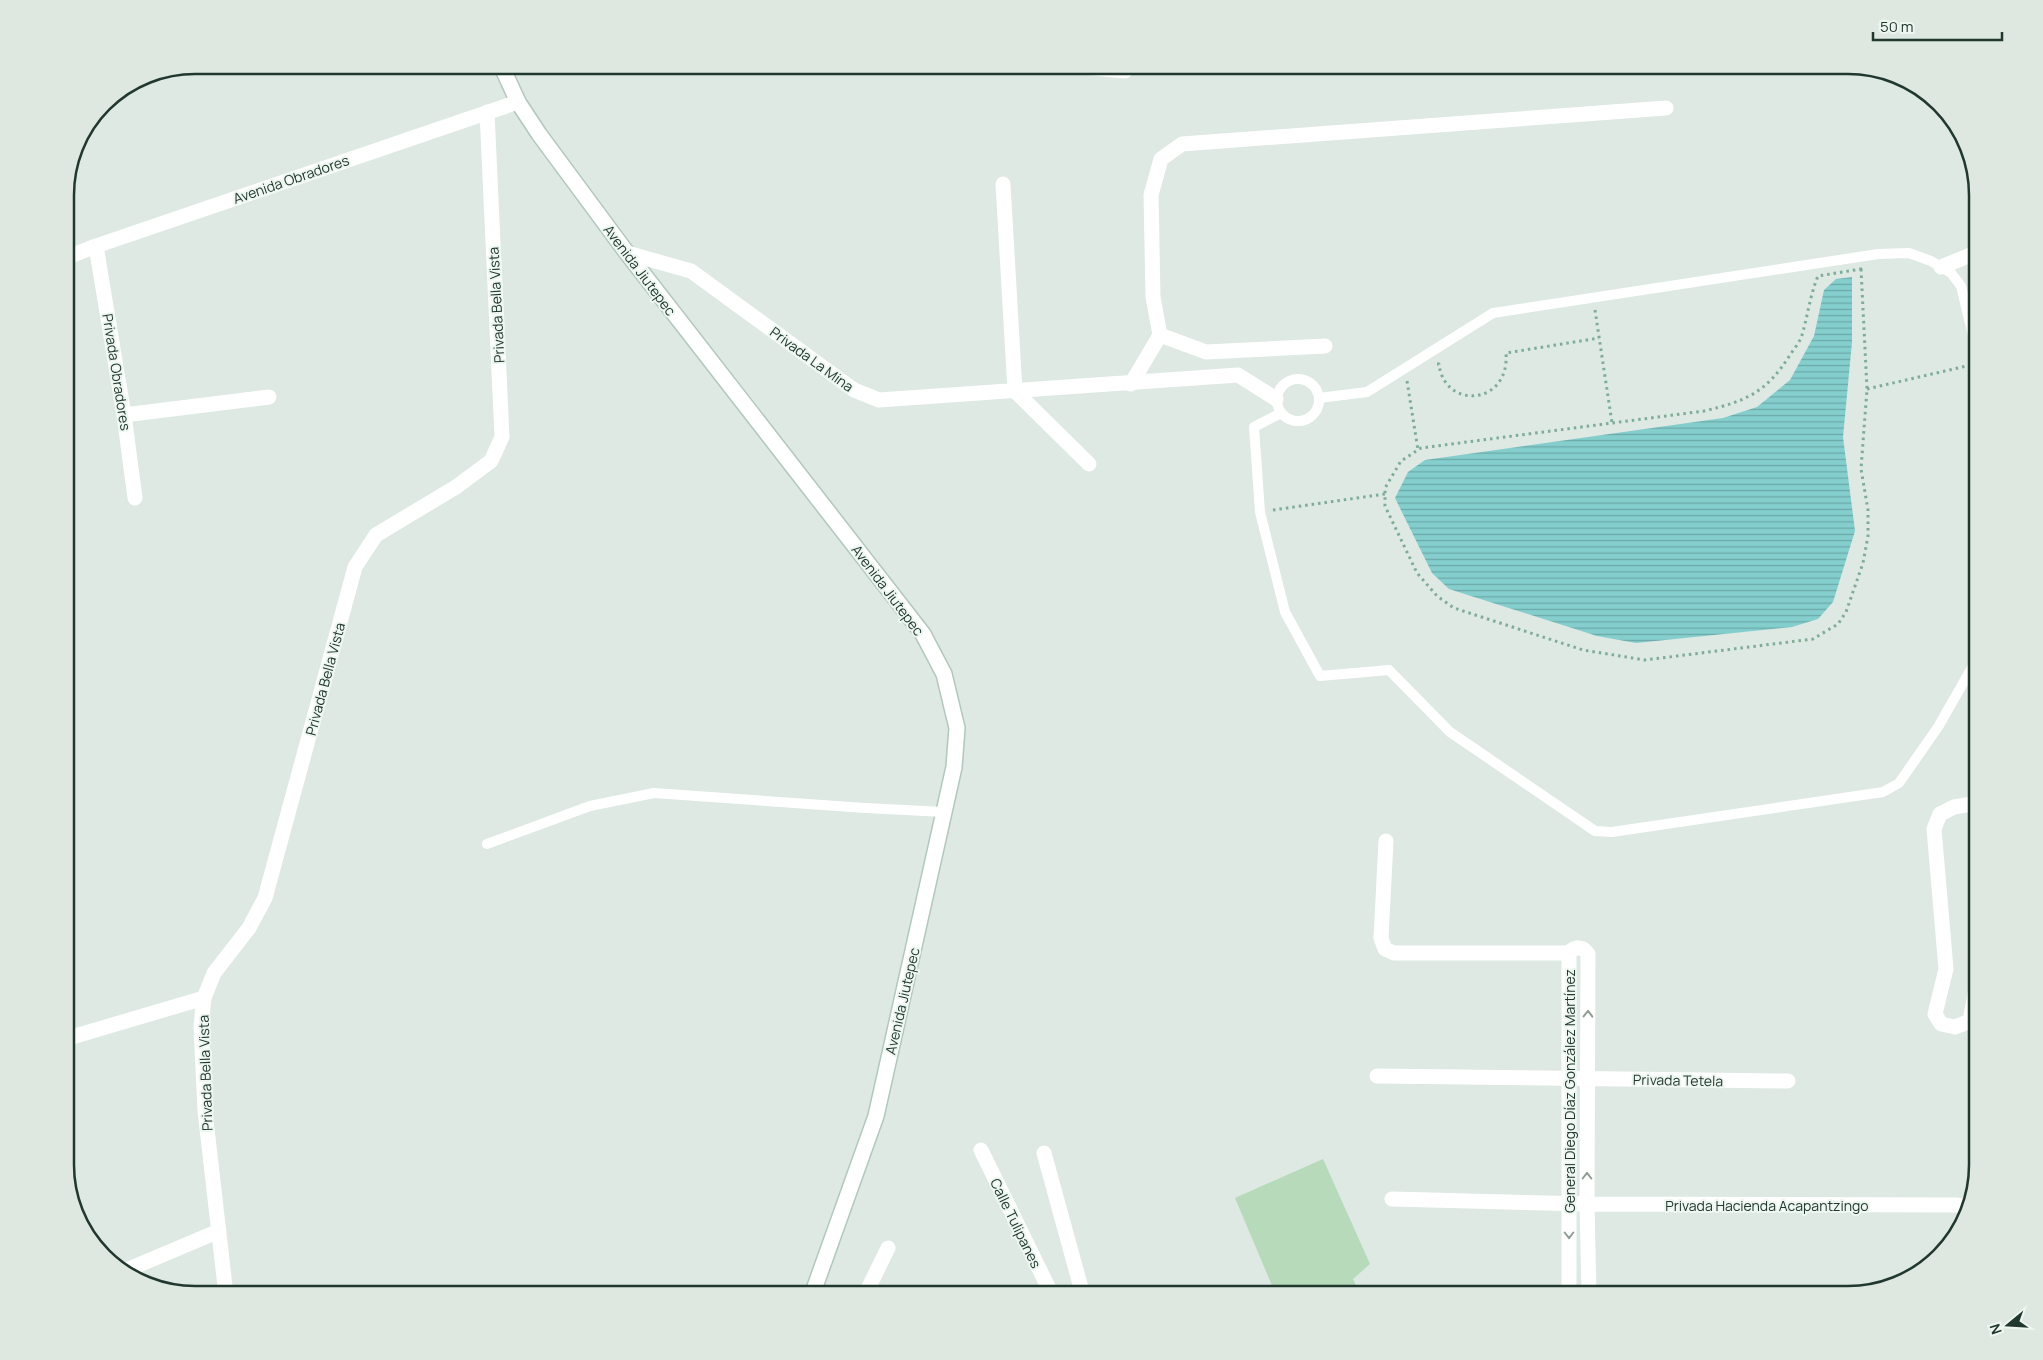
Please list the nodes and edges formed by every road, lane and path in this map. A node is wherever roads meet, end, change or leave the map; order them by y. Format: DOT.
graph roads {
  1 [pos="505,74"];
  2 [pos="518,102"];
  3 [pos="1666,108"];
  4 [pos="487,112"];
  5 [pos="1002,184"];
  6 [pos="96,246"];
  7 [pos="627,253"];
  8 [pos="74,255"];
  9 [pos="1969,256"];
  10 [pos="1941,267"];
  11 [pos="1594,298"];
  12 [pos="1969,319"];
  13 [pos="1160,335"];
  14 [pos="1599,338"];
  15 [pos="1325,346"];
  16 [pos="1431,364"];
  17 [pos="1969,366"];
  18 [pos="1415,375"];
  19 [pos="1130,384"];
  20 [pos="1867,389"];
  21 [pos="1015,391"];
  22 [pos="269,397"];
  23 [pos="1319,398"];
  24 [pos="1279,406"];
  25 [pos="124,415"];
  26 [pos="1612,423"];
  27 [pos="1418,450"];
  28 [pos="1089,464"];
  29 [pos="1385,494"];
  30 [pos="135,498"];
  31 [pos="1260,512"];
  32 [pos="1969,673"];
  33 [pos="1969,804"];
  34 [pos="944,812"];
  35 [pos="1386,840"];
  36 [pos="487,844"];
  37 [pos="1569,953"];
  38 [pos="204,998"];
  39 [pos="1969,1021"];
  40 [pos="74,1036"];
  41 [pos="1377,1076"];
  42 [pos="1568,1078"];
  43 [pos="1587,1078"];
  44 [pos="1788,1081"];
  45 [pos="981,1150"];
  46 [pos="1044,1154"];
  47 [pos="1392,1199"];
  48 [pos="1569,1204"];
  49 [pos="1587,1204"];
  50 [pos="1962,1206"];
  51 [pos="219,1231"];
  52 [pos="888,1248"];
  53 [pos="131,1268"];
  54 [pos="225,1286"];
  55 [pos="815,1286"];
  56 [pos="869,1286"];
  57 [pos="1048,1286"];
  58 [pos="1081,1286"];
  59 [pos="1569,1286"];
  60 [pos="1589,1286"];
  1 -- 2 [label="street, Avenida Jiutepec"];
  2 -- 4 [label="street, Avenida Obradores"];
  2 -- 7 [label="street, Avenida Jiutepec"];
  3 -- 13 [label="street"];
  4 -- 6 [label="street, Avenida Obradores"];
  4 -- 38 [label="street, Privada Bella Vista"];
  5 -- 21 [label="street"];
  6 -- 8 [label="street, Avenida Obradores"];
  6 -- 25 [label="street, Privada Obradores"];
  7 -- 21 [label="street, Privada La Mina"];
  7 -- 34 [label="street, Avenida Jiutepec"];
  9 -- 10 [label="street"];
  10 -- 11 [label="lane"];
  10 -- 12 [label="lane"];
  11 -- 14 [label="path"];
  11 -- 23 [label="lane"];
  13 -- 15 [label="street"];
  13 -- 19 [label="street"];
  14 -- 16 [label="path"];
  14 -- 26 [label="path"];
  17 -- 20 [label="path"];
  18 -- 27 [label="path"];
  19 -- 21 [label="street, Privada La Mina"];
  19 -- 24 [label="street, Privada La Mina"];
  20 -- 26 [label="path"];
  20 -- 29 [label="path"];
  21 -- 28 [label="street"];
  22 -- 25 [label="street"];
  23 -- 24 [label="lane"];
  23 -- 24 [label="lane"];
  24 -- 31 [label="lane"];
  25 -- 30 [label="street, Privada Obradores"];
  26 -- 27 [label="path"];
  27 -- 29 [label="path"];
  29 -- 31 [label="path"];
  31 -- 32 [label="lane"];
  33 -- 39 [label="street"];
  34 -- 36 [label="lane"];
  34 -- 55 [label="street, Avenida Jiutepec"];
  35 -- 37 [label="street"];
  37 -- 42 [label="street, General Diego Díaz González Martínez"];
  43 -- 37 [label="street, General Diego Díaz González Martínez, one-way"];
  38 -- 40 [label="street"];
  38 -- 51 [label="street, Privada Bella Vista"];
  41 -- 42 [label="street, Privada Tetela"];
  42 -- 43 [label="street, Privada Tetela"];
  42 -- 48 [label="street, General Diego Díaz González Martínez"];
  43 -- 44 [label="street, Privada Tetela"];
  49 -- 43 [label="street, General Diego Díaz González Martínez, one-way"];
  45 -- 57 [label="street, Calle Tulipanes"];
  46 -- 58 [label="street"];
  47 -- 48 [label="street, Privada Hacienda Acapantzingo"];
  48 -- 49 [label="street, Privada Hacienda Acapantzingo"];
  48 -- 59 [label="street, General Diego Díaz González Martínez, one-way"];
  49 -- 50 [label="street, Privada Hacienda Acapantzingo"];
  49 -- 60 [label="street, General Diego Díaz González Martínez"];
  51 -- 53 [label="street"];
  51 -- 54 [label="street, Privada Bella Vista"];
  52 -- 56 [label="street"];
}
